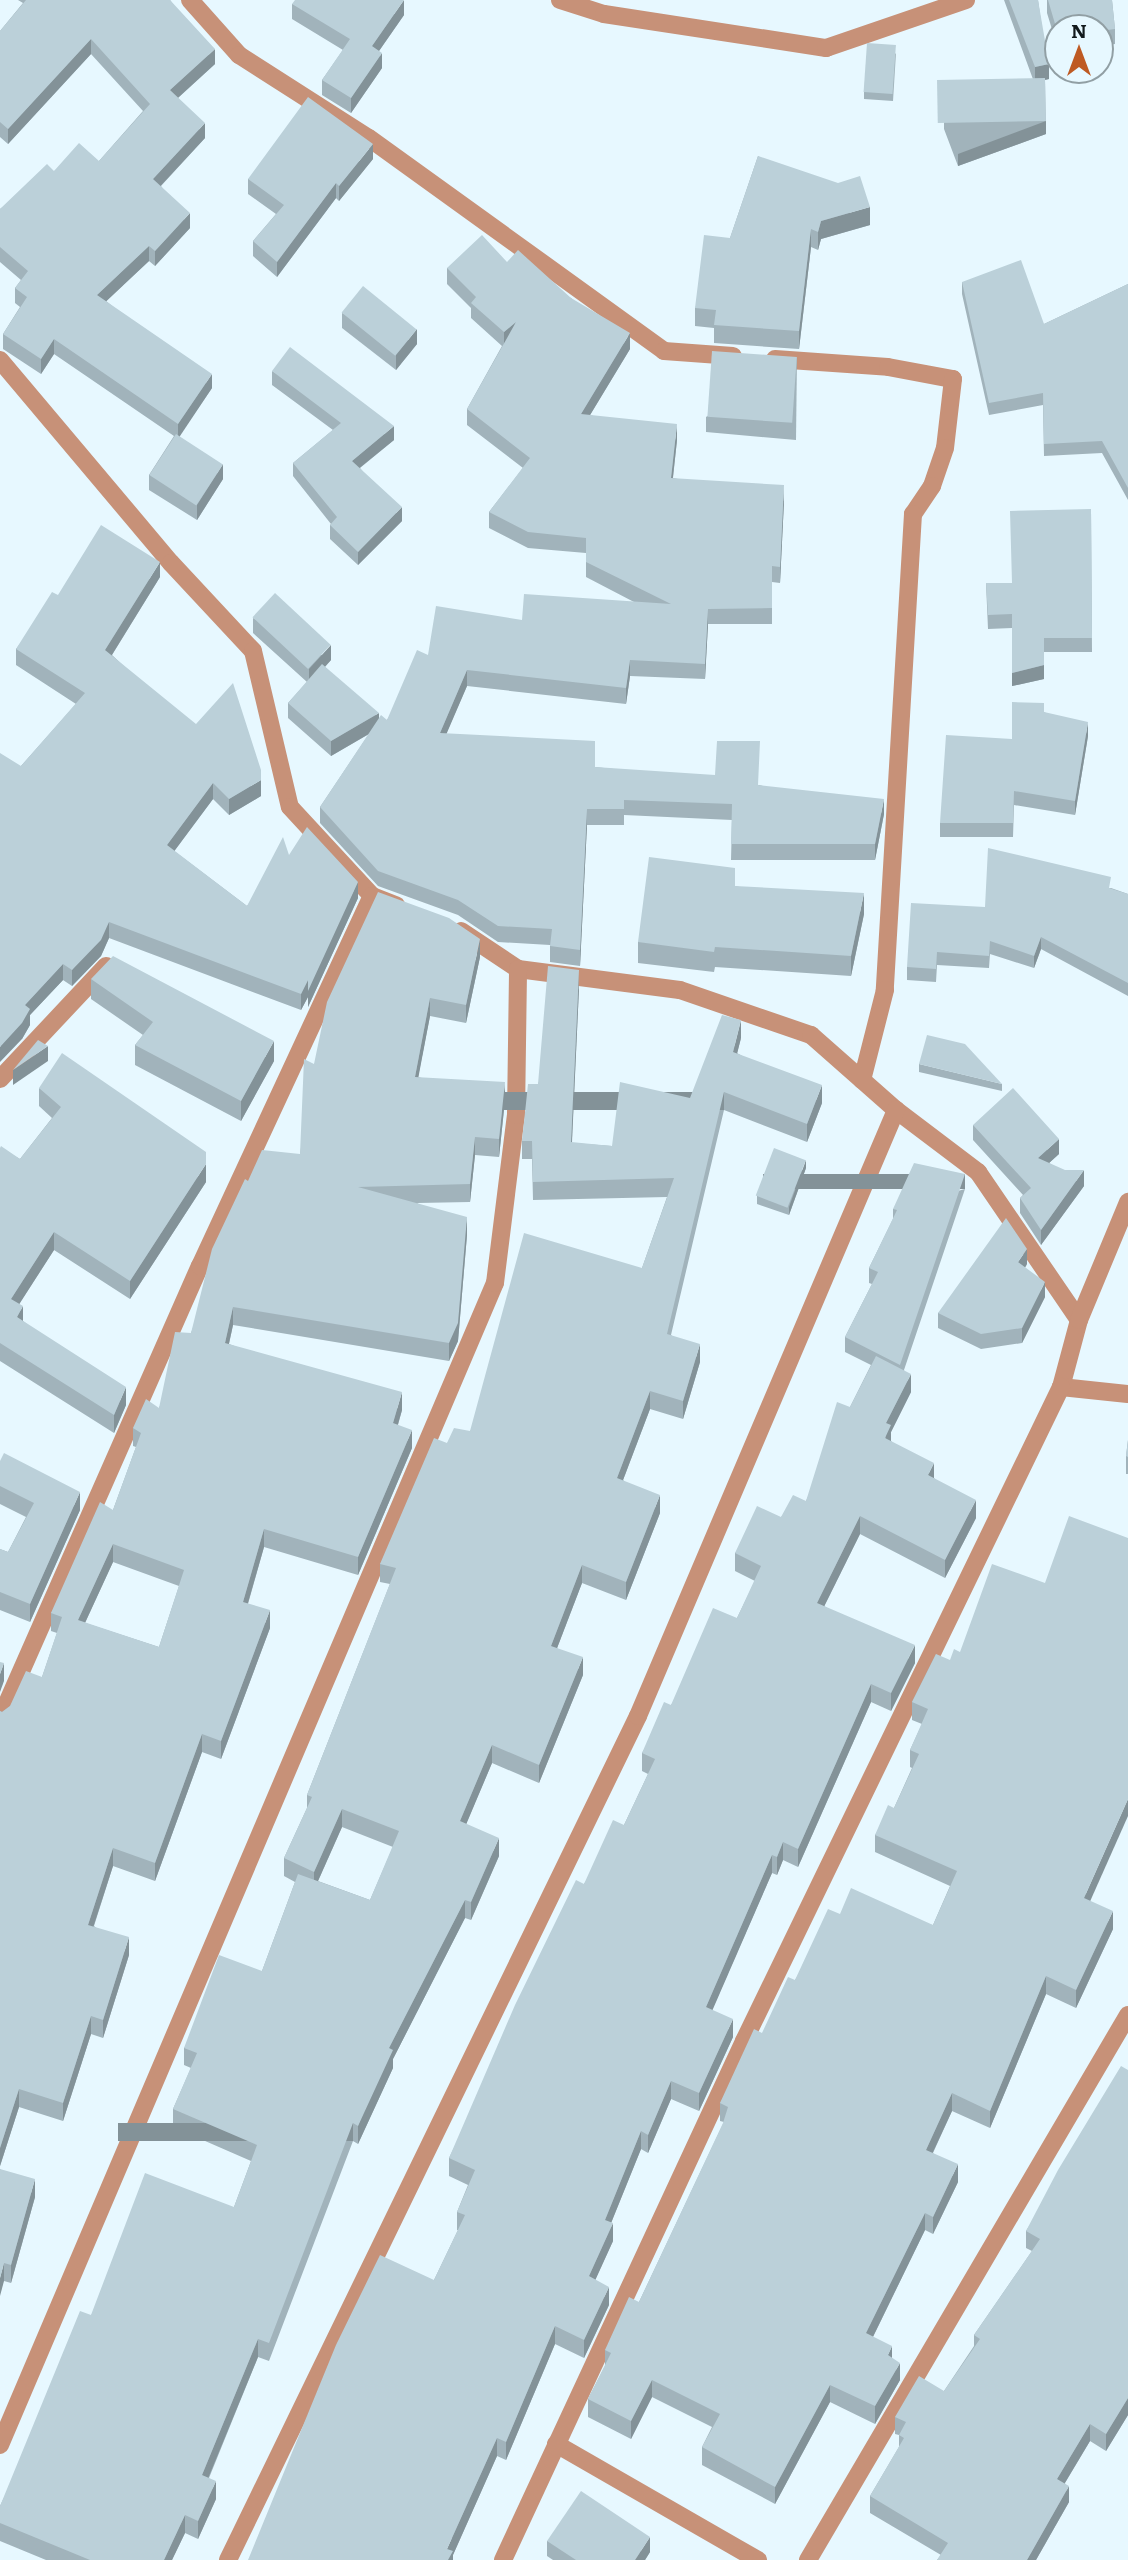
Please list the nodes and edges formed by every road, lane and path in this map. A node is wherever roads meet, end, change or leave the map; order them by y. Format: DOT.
graph roads {
  1 [pos="190,0"];
  2 [pos="560,0"];
  3 [pos="966,0"];
  4 [pos="0,360"];
  5 [pos="372,896"];
  6 [pos="419,913"];
  7 [pos="442,922"];
  8 [pos="106,967"];
  9 [pos="518,969"];
  10 [pos="0,1079"];
  11 [pos="862,1080"];
  12 [pos="896,1110"];
  13 [pos="1128,1202"];
  14 [pos="1079,1320"];
  15 [pos="1061,1387"];
  16 [pos="1128,1394"];
  17 [pos="0,1719"];
  18 [pos="1128,2015"];
  19 [pos="556,2444"];
  20 [pos="0,2445"];
  21 [pos="228,2560"];
  22 [pos="503,2560"];
  23 [pos="758,2560"];
  24 [pos="808,2560"];
  1 -- 11 [label="street"];
  2 -- 3 [label="street"];
  4 -- 5 [label="street"];
  5 -- 6 [label="street"];
  5 -- 17 [label="street"];
  7 -- 9 [label="street"];
  8 -- 10 [label="street"];
  9 -- 11 [label="street"];
  9 -- 20 [label="street"];
  11 -- 12 [label="street"];
  12 -- 14 [label="street"];
  12 -- 21 [label="street"];
  13 -- 14 [label="street"];
  14 -- 15 [label="street"];
  15 -- 16 [label="street"];
  15 -- 19 [label="street"];
  18 -- 24 [label="street"];
  19 -- 22 [label="street"];
  19 -- 23 [label="street"];
}
